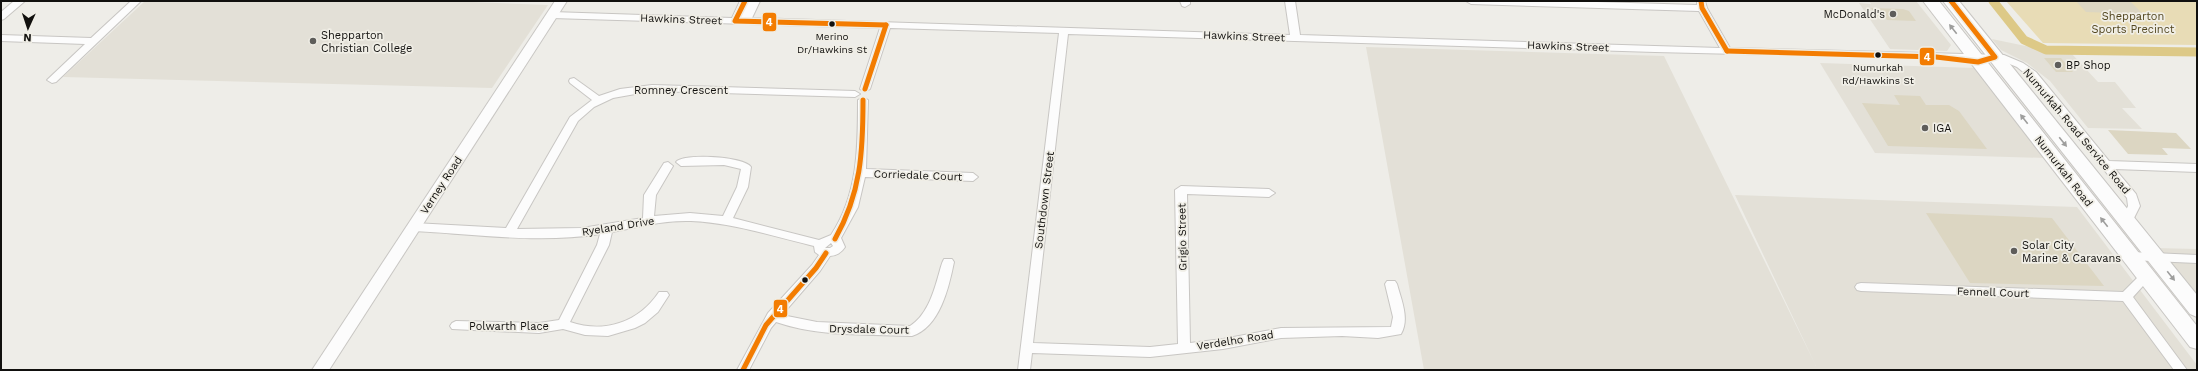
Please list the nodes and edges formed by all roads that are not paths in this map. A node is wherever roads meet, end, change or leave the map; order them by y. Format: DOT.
graph roads {
  1 [pos="20,1"];
  2 [pos="136,1"];
  3 [pos="562,1"];
  4 [pos="569,1"];
  5 [pos="745,1"];
  6 [pos="755,1"];
  7 [pos="1290,1"];
  8 [pos="1471,1"];
  9 [pos="1931,1"];
  10 [pos="1951,1"];
  11 [pos="1702,4"];
  12 [pos="556,16"];
  13 [pos="1,17"];
  14 [pos="736,21"];
  15 [pos="746,21"];
  16 [pos="886,25"];
  17 [pos="1064,30"];
  18 [pos="1295,37"];
  19 [pos="1,38"];
  20 [pos="93,41"];
  21 [pos="1727,51"];
  22 [pos="1983,58"];
  23 [pos="52,80"];
  24 [pos="574,81"];
  25 [pos="861,94"];
  26 [pos="598,100"];
  27 [pos="681,162"];
  28 [pos="2106,165"];
  29 [pos="668,166"];
  30 [pos="2197,168"];
  31 [pos="862,173"];
  32 [pos="973,177"];
  33 [pos="1269,193"];
  34 [pos="726,221"];
  35 [pos="648,222"];
  36 [pos="2127,222"];
  37 [pos="418,227"];
  38 [pos="607,229"];
  39 [pos="510,231"];
  40 [pos="823,248"];
  41 [pos="2130,256"];
  42 [pos="2155,257"];
  43 [pos="2197,259"];
  44 [pos="948,262"];
  45 [pos="2146,276"];
  46 [pos="1391,284"];
  47 [pos="1861,288"];
  48 [pos="663,295"];
  49 [pos="2126,297"];
  50 [pos="2194,301"];
  51 [pos="2176,314"];
  52 [pos="772,316"];
  53 [pos="563,324"];
  54 [pos="456,326"];
  55 [pos="2197,341"];
  56 [pos="1026,348"];
  57 [pos="1184,348"];
  58 [pos="320,370"];
  59 [pos="332,370"];
  60 [pos="742,370"];
  61 [pos="1024,370"];
  62 [pos="2181,370"];
  1 -- 13 [label="street"];
  2 -- 20 [label="street"];
  3 -- 12 [label="street, Verney Road"];
  4 -- 12 [label="street, Verney Road"];
  5 -- 14 [label="street"];
  6 -- 15 [label="street"];
  7 -- 18 [label="street"];
  8 -- 11 [label="street"];
  22 -- 9 [label="highway, Numurkah Road, one-way"];
  10 -- 22 [label="highway, Numurkah Road"];
  11 -- 21 [label="street"];
  12 -- 14 [label="street, Hawkins Street"];
  12 -- 37 [label="street, Verney Road"];
  14 -- 15 [label="street, Hawkins Street"];
  15 -- 16 [label="street, Hawkins Street"];
  16 -- 17 [label="street, Hawkins Street"];
  16 -- 25 [label="street"];
  17 -- 18 [label="street, Hawkins Street"];
  17 -- 56 [label="street, Southdown Street"];
  18 -- 21 [label="street, Hawkins Street"];
  19 -- 20 [label="street"];
  20 -- 23 [label="street"];
  21 -- 22 [label="street, Hawkins Street"];
  22 -- 28 [label="street, Numurkah Road Service Road"];
  22 -- 36 [label="highway, Numurkah Road, one-way"];
  41 -- 22 [label="highway, Numurkah Road, one-way"];
  24 -- 26 [label="street"];
  25 -- 26 [label="street, Romney Crescent"];
  25 -- 31 [label="street"];
  26 -- 39 [label="street, Romney Crescent"];
  27 -- 34 [label="street"];
  28 -- 30 [label="street"];
  28 -- 36 [label="street, Numurkah Road Service Road"];
  29 -- 35 [label="street"];
  31 -- 32 [label="street, Corriedale Court"];
  31 -- 40 [label="street"];
  33 -- 57 [label="street, Grigio Street"];
  34 -- 35 [label="street, Ryeland Drive"];
  34 -- 40 [label="street, Ryeland Drive"];
  35 -- 38 [label="street, Ryeland Drive"];
  36 -- 42 [label="highway, Numurkah Road"];
  37 -- 39 [label="street, Ryeland Drive"];
  37 -- 58 [label="street, Verney Road"];
  37 -- 59 [label="street, Verney Road"];
  38 -- 39 [label="street, Ryeland Drive"];
  38 -- 53 [label="street, Polwarth Place"];
  40 -- 52 [label="street"];
  41 -- 42 [label="street"];
  41 -- 45 [label="highway, Numurkah Road"];
  42 -- 43 [label="street"];
  42 -- 50 [label="highway, Numurkah Road, one-way"];
  44 -- 52 [label="street, Drysdale Court"];
  45 -- 49 [label="street"];
  45 -- 51 [label="highway, Numurkah Road"];
  46 -- 57 [label="street, Verdelho Road"];
  47 -- 49 [label="street, Fennell Court"];
  48 -- 53 [label="street, Polwarth Place"];
  49 -- 62 [label="street"];
  50 -- 51 [label="highway"];
  51 -- 55 [label="highway, Numurkah Road"];
  52 -- 60 [label="street"];
  53 -- 54 [label="street, Polwarth Place"];
  56 -- 57 [label="street, Verdelho Road"];
  56 -- 61 [label="street, Southdown Street"];
}
